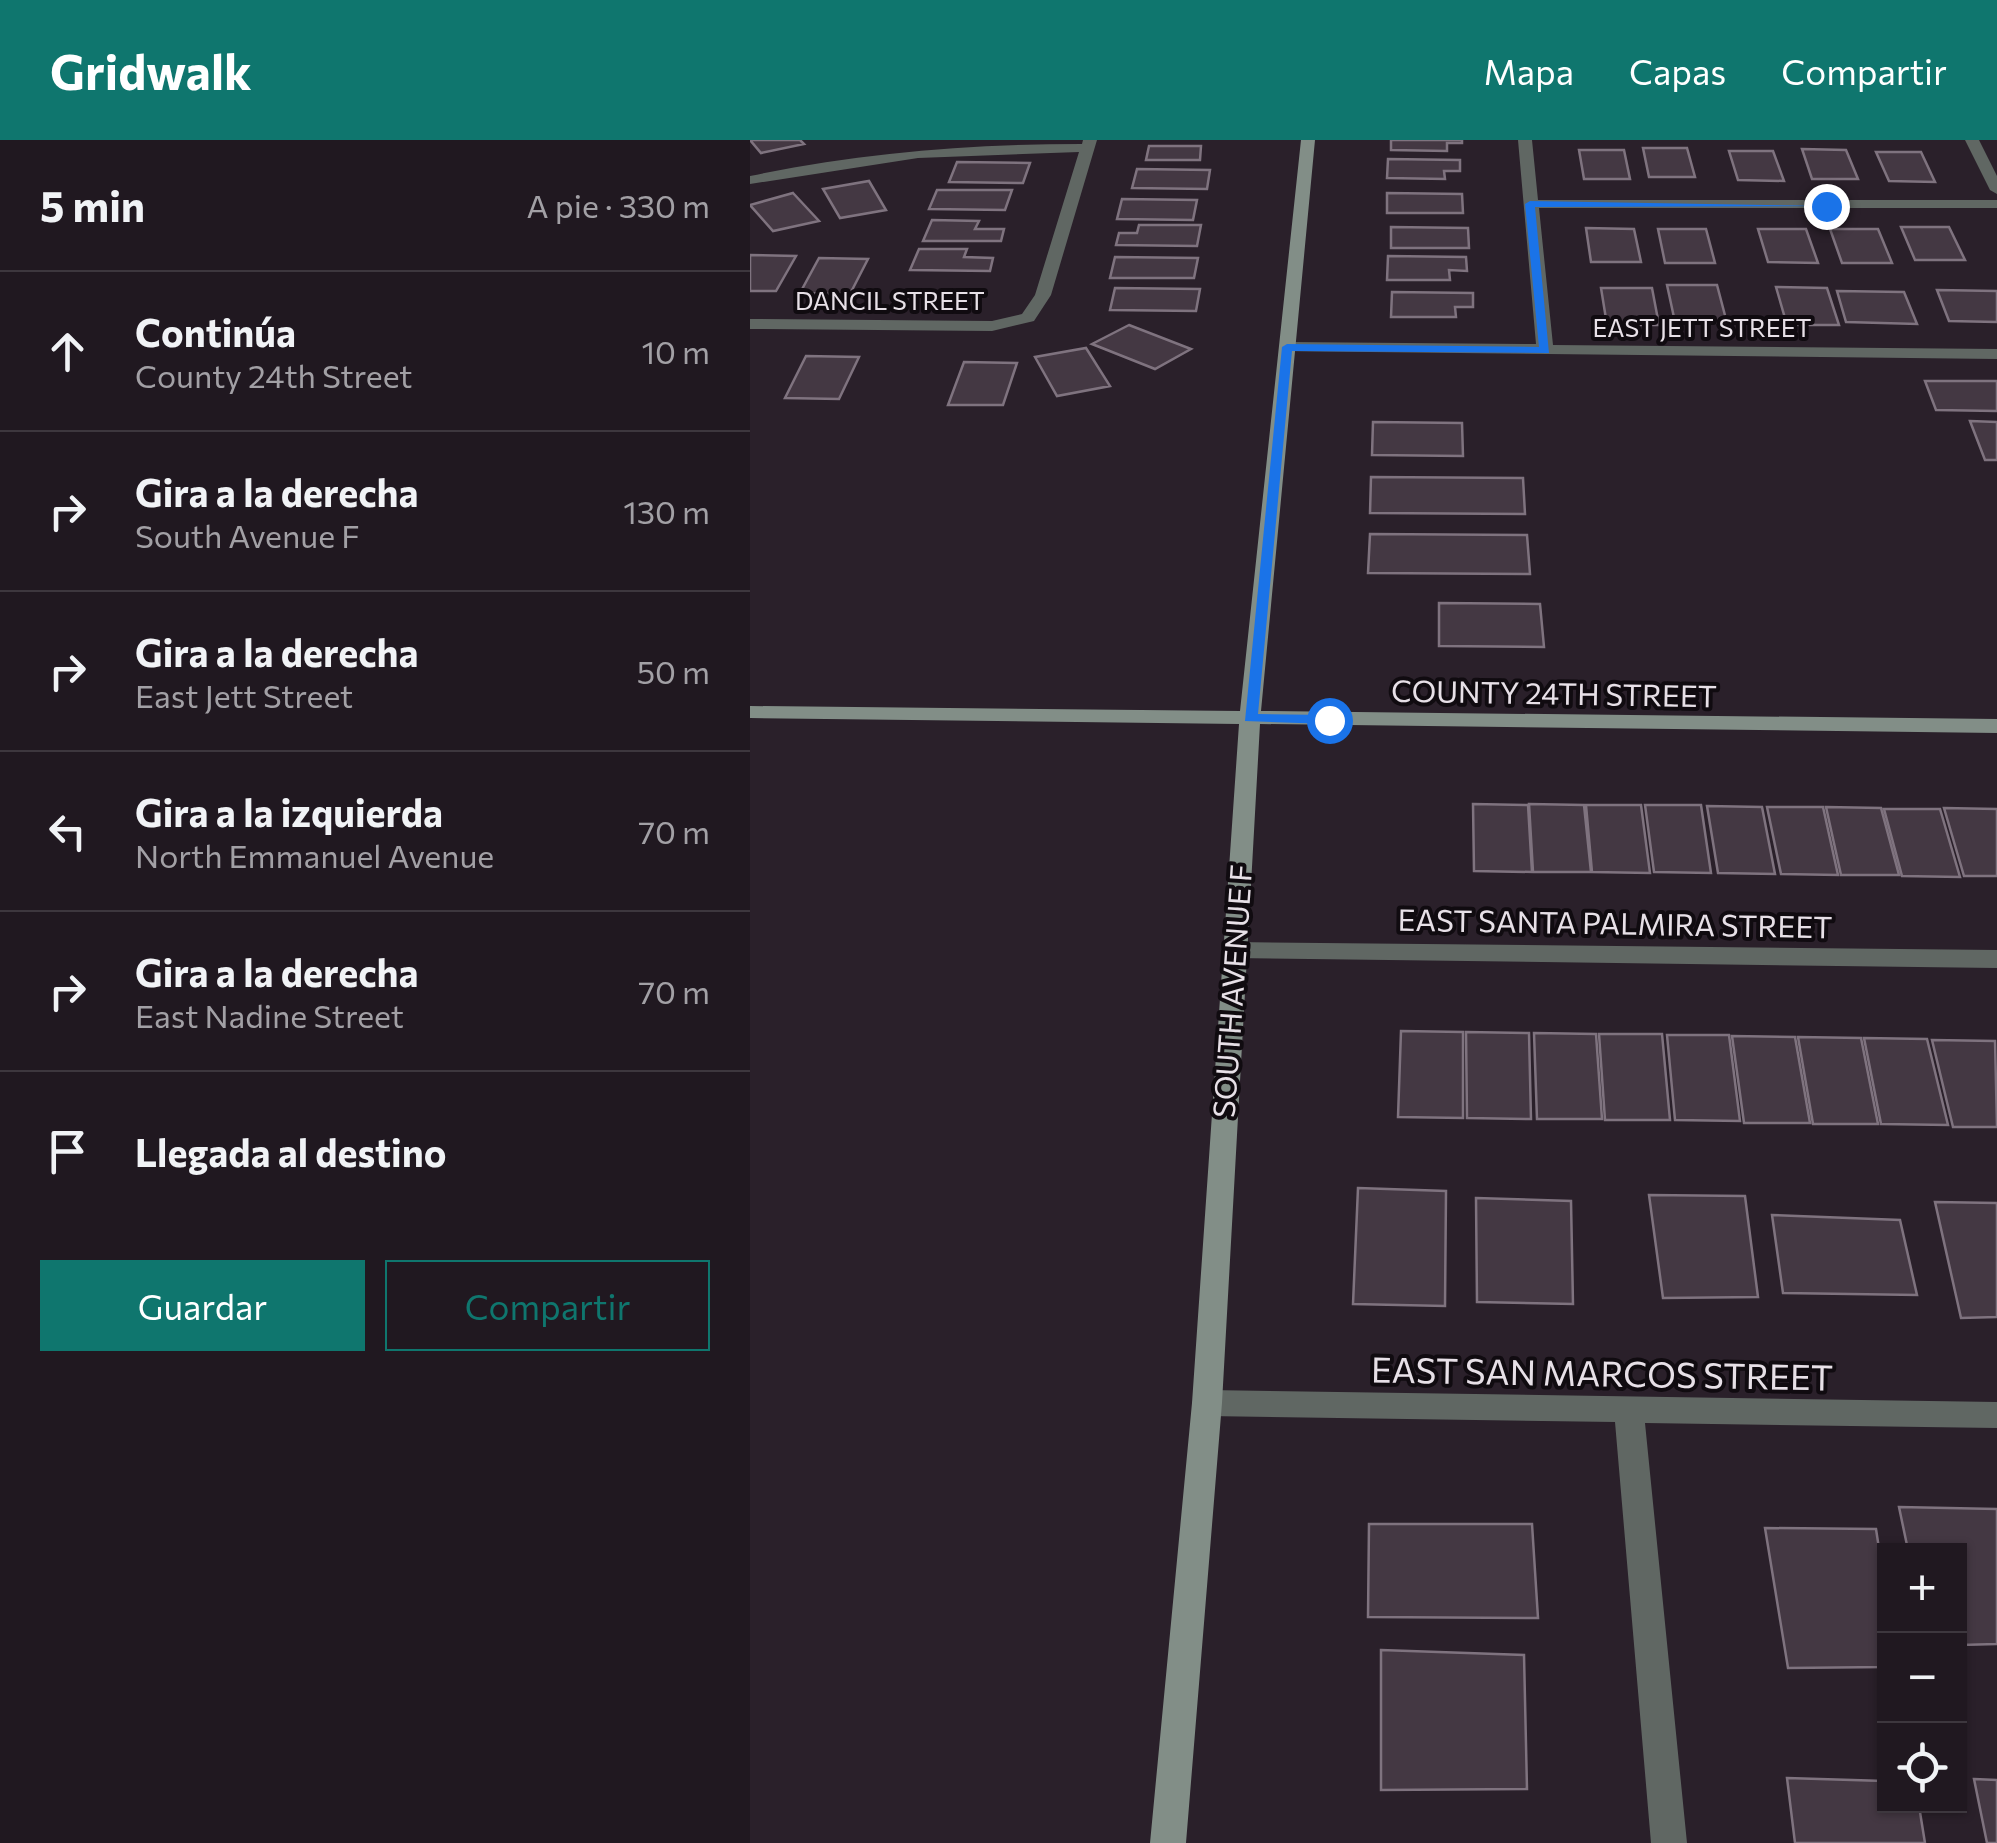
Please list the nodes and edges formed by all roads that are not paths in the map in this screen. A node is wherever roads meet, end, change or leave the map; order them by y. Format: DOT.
graph roads {
  1 [pos="1308,140"];
  2 [pos="1524,140"];
  3 [pos="1972,140"];
  4 [pos="1089,144"];
  5 [pos="750,180"];
  6 [pos="1997,190"];
  7 [pos="1530,204"];
  8 [pos="1997,204"];
  9 [pos="750,324"];
  10 [pos="1287,347"];
  11 [pos="1545,351"];
  12 [pos="1997,354"];
  13 [pos="750,712"];
  14 [pos="1250,718"];
  15 [pos="1997,726"];
  16 [pos="1233,950"];
  17 [pos="1997,959"];
  18 [pos="1206,1403"];
  19 [pos="1629,1410"];
  20 [pos="1997,1415"];
  21 [pos="1168,1843"];
  22 [pos="1669,1843"];
  1 -- 10 [label="main road, SOUTH AVENUE F"];
  2 -- 7 [label="street"];
  3 -- 6 [label="street"];
  4 -- 5 [label="street"];
  4 -- 9 [label="street, DANCIL STREET"];
  7 -- 8 [label="street"];
  7 -- 11 [label="street"];
  10 -- 11 [label="street, EAST JETT STREET"];
  10 -- 14 [label="main road, SOUTH AVENUE F"];
  11 -- 12 [label="street, EAST JETT STREET"];
  13 -- 14 [label="main road, COUNTY 24TH STREET"];
  14 -- 15 [label="main road, COUNTY 24TH STREET"];
  14 -- 16 [label="main road, SOUTH AVENUE F"];
  16 -- 17 [label="street, EAST SANTA PALMIRA STREET"];
  16 -- 18 [label="main road, SOUTH AVENUE F"];
  18 -- 19 [label="street, EAST SAN MARCOS STREET"];
  18 -- 21 [label="main road, SOUTH AVENUE F"];
  19 -- 20 [label="street, EAST SAN MARCOS STREET"];
  19 -- 22 [label="street"];
}
